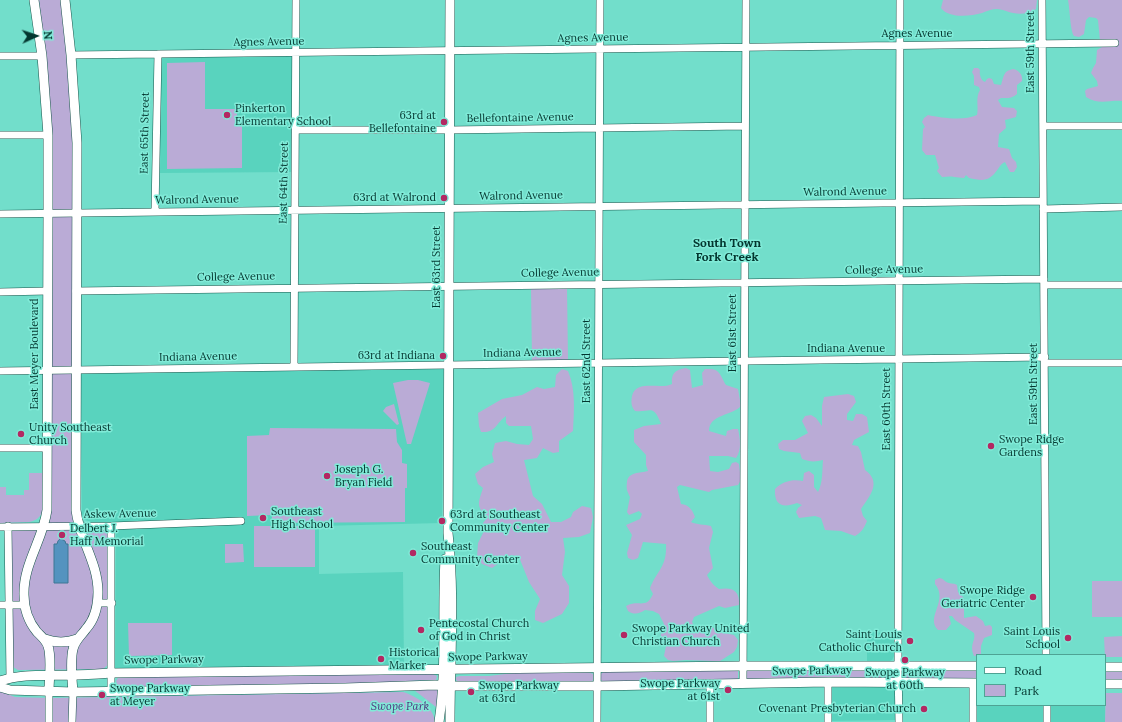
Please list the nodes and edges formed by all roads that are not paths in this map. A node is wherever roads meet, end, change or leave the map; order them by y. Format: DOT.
graph roads {
  1 [pos="34,0"];
  2 [pos="65,0"];
  3 [pos="296,0"];
  4 [pos="450,0"];
  5 [pos="600,0"];
  6 [pos="746,0"];
  7 [pos="900,0"];
  8 [pos="1042,0"];
  9 [pos="1115,43"];
  10 [pos="1042,44"];
  11 [pos="900,45"];
  12 [pos="745,46"];
  13 [pos="600,49"];
  14 [pos="450,51"];
  15 [pos="296,52"];
  16 [pos="158,54"];
  17 [pos="71,55"];
  18 [pos="0,56"];
  19 [pos="42,56"];
  20 [pos="745,126"];
  21 [pos="1043,126"];
  22 [pos="1122,126"];
  23 [pos="600,128"];
  24 [pos="296,130"];
  25 [pos="449,130"];
  26 [pos="48,134"];
  27 [pos="0,135"];
  28 [pos="1043,201"];
  29 [pos="900,202"];
  30 [pos="744,204"];
  31 [pos="600,206"];
  32 [pos="449,208"];
  33 [pos="1122,208"];
  34 [pos="295,209"];
  35 [pos="1043,209"];
  36 [pos="155,211"];
  37 [pos="76,212"];
  38 [pos="48,213"];
  39 [pos="0,214"];
  40 [pos="899,280"];
  41 [pos="744,282"];
  42 [pos="1044,282"];
  43 [pos="599,284"];
  44 [pos="1122,285"];
  45 [pos="448,286"];
  46 [pos="295,287"];
  47 [pos="48,291"];
  48 [pos="76,291"];
  49 [pos="0,292"];
  50 [pos="898,360"];
  51 [pos="1045,360"];
  52 [pos="744,361"];
  53 [pos="598,363"];
  54 [pos="1122,363"];
  55 [pos="448,364"];
  56 [pos="294,366"];
  57 [pos="47,370"];
  58 [pos="76,370"];
  59 [pos="0,371"];
  60 [pos="0,448"];
  61 [pos="47,448"];
  62 [pos="241,521"];
  63 [pos="8,526"];
  64 [pos="44,526"];
  65 [pos="78,526"];
  66 [pos="111,526"];
  67 [pos="0,527"];
  68 [pos="97,603"];
  69 [pos="112,603"];
  70 [pos="8,605"];
  71 [pos="25,605"];
  72 [pos="0,606"];
  73 [pos="45,639"];
  74 [pos="77,639"];
  75 [pos="1046,654"];
  76 [pos="898,665"];
  77 [pos="743,666"];
  78 [pos="976,666"];
  79 [pos="1106,666"];
  80 [pos="596,667"];
  81 [pos="1122,667"];
  82 [pos="447,669"];
  83 [pos="111,673"];
  84 [pos="49,675"];
  85 [pos="72,675"];
  86 [pos="10,678"];
  87 [pos="0,681"];
  88 [pos="828,682"];
  89 [pos="899,682"];
  90 [pos="975,683"];
  91 [pos="710,684"];
  92 [pos="743,684"];
  93 [pos="1106,684"];
  94 [pos="1122,684"];
  95 [pos="447,685"];
  96 [pos="596,686"];
  97 [pos="0,687"];
  98 [pos="49,692"];
  99 [pos="72,692"];
  100 [pos="111,692"];
  101 [pos="1046,706"];
  102 [pos="49,722"];
  103 [pos="72,722"];
  104 [pos="438,722"];
  105 [pos="450,722"];
  106 [pos="597,722"];
  107 [pos="710,722"];
  108 [pos="828,722"];
  109 [pos="899,722"];
  110 [pos="973,722"];
  111 [pos="1047,722"];
  1 -- 19 [label="main road, East Meyer Boulevard"];
  2 -- 17 [label="main road"];
  3 -- 15 [label="street, East 64th Street"];
  4 -- 14 [label="main road, East 63rd Street"];
  5 -- 13 [label="street, East 62nd Street"];
  6 -- 12 [label="street, East 61st Street"];
  7 -- 11 [label="street, East 60th Street"];
  8 -- 10 [label="street, East 59th Street"];
  9 -- 10 [label="street, Agnes Avenue"];
  10 -- 11 [label="street, Agnes Avenue"];
  10 -- 21 [label="street, East 59th Street"];
  11 -- 12 [label="street, Agnes Avenue"];
  11 -- 29 [label="street, East 60th Street"];
  12 -- 13 [label="street, Agnes Avenue"];
  12 -- 20 [label="street, East 61st Street"];
  13 -- 14 [label="street, Agnes Avenue"];
  13 -- 23 [label="street, East 62nd Street"];
  14 -- 15 [label="street, Agnes Avenue"];
  14 -- 25 [label="main road, East 63rd Street"];
  15 -- 16 [label="street, Agnes Avenue"];
  15 -- 24 [label="street, East 64th Street"];
  16 -- 17 [label="street, Agnes Avenue"];
  16 -- 36 [label="street, East 65th Street"];
  17 -- 37 [label="main road"];
  18 -- 19 [label="street"];
  19 -- 26 [label="main road, East Meyer Boulevard"];
  20 -- 23 [label="street, Bellefontaine Avenue"];
  20 -- 30 [label="street, East 61st Street"];
  21 -- 22 [label="street"];
  21 -- 28 [label="street, East 59th Street"];
  23 -- 25 [label="street, Bellefontaine Avenue"];
  23 -- 31 [label="street, East 62nd Street"];
  24 -- 25 [label="street, Bellefontaine Avenue"];
  24 -- 34 [label="street, East 64th Street"];
  25 -- 32 [label="main road, East 63rd Street"];
  26 -- 27 [label="street"];
  26 -- 38 [label="main road, East Meyer Boulevard"];
  28 -- 29 [label="street, Walrond Avenue"];
  28 -- 35 [label="street, East 59th Street"];
  29 -- 30 [label="street, Walrond Avenue"];
  29 -- 40 [label="street, East 60th Street"];
  30 -- 31 [label="street, Walrond Avenue"];
  30 -- 41 [label="street, East 61st Street"];
  31 -- 32 [label="street, Walrond Avenue"];
  31 -- 43 [label="street, East 62nd Street"];
  32 -- 34 [label="street, Walrond Avenue"];
  32 -- 45 [label="main road, East 63rd Street"];
  33 -- 35 [label="street"];
  34 -- 36 [label="street, Walrond Avenue"];
  34 -- 46 [label="street, East 64th Street"];
  35 -- 42 [label="street, East 59th Street"];
  36 -- 37 [label="street, Walrond Avenue"];
  37 -- 38 [label="street, Walrond Avenue"];
  37 -- 48 [label="main road"];
  38 -- 39 [label="street, Walrond Avenue"];
  38 -- 47 [label="main road, East Meyer Boulevard"];
  40 -- 41 [label="street, College Avenue"];
  40 -- 42 [label="street, College Avenue"];
  40 -- 50 [label="street, East 60th Street"];
  41 -- 43 [label="street, College Avenue"];
  41 -- 52 [label="street, East 61st Street"];
  42 -- 44 [label="street, College Avenue"];
  42 -- 51 [label="street, East 59th Street"];
  43 -- 45 [label="street, College Avenue"];
  43 -- 53 [label="street, East 62nd Street"];
  45 -- 46 [label="street, College Avenue"];
  45 -- 55 [label="main road, East 63rd Street"];
  46 -- 48 [label="street, College Avenue"];
  46 -- 56 [label="street, East 64th Street"];
  47 -- 49 [label="street"];
  47 -- 57 [label="main road, East Meyer Boulevard"];
  48 -- 58 [label="main road"];
  50 -- 51 [label="street, Indiana Avenue"];
  50 -- 52 [label="street, Indiana Avenue"];
  50 -- 76 [label="street, East 60th Street"];
  51 -- 54 [label="street, Indiana Avenue"];
  51 -- 75 [label="street, East 59th Street"];
  52 -- 53 [label="street, Indiana Avenue"];
  52 -- 77 [label="street, East 61st Street"];
  53 -- 55 [label="street, Indiana Avenue"];
  53 -- 80 [label="street, East 62nd Street"];
  55 -- 56 [label="street, Indiana Avenue"];
  55 -- 82 [label="main road, East 63rd Street"];
  56 -- 58 [label="street, Indiana Avenue"];
  57 -- 58 [label="street, Indiana Avenue"];
  57 -- 59 [label="street, Indiana Avenue"];
  57 -- 61 [label="main road, East Meyer Boulevard"];
  58 -- 65 [label="main road"];
  60 -- 61 [label="street"];
  61 -- 64 [label="main road, East Meyer Boulevard"];
  62 -- 66 [label="street, Askew Avenue"];
  63 -- 64 [label="street, Askew Avenue"];
  63 -- 67 [label="street, Askew Avenue"];
  63 -- 70 [label="street"];
  64 -- 65 [label="street, Askew Avenue"];
  64 -- 71 [label="main road, East Meyer Boulevard"];
  65 -- 66 [label="street, Askew Avenue"];
  65 -- 68 [label="main road"];
  66 -- 69 [label="street"];
  68 -- 69 [label="street"];
  68 -- 74 [label="main road"];
  69 -- 83 [label="street"];
  70 -- 71 [label="street"];
  70 -- 72 [label="street"];
  70 -- 86 [label="street"];
  71 -- 73 [label="main road, East Meyer Boulevard"];
  73 -- 74 [label="main road"];
  73 -- 84 [label="main road"];
  74 -- 85 [label="main road"];
  76 -- 77 [label="main road, Swope Parkway"];
  76 -- 78 [label="main road, Swope Parkway"];
  76 -- 89 [label="street, East 60th Street"];
  77 -- 80 [label="main road, Swope Parkway"];
  77 -- 92 [label="street, East 61st Street"];
  79 -- 81 [label="main road"];
  80 -- 82 [label="main road, Swope Parkway"];
  80 -- 96 [label="street, East 62nd Street"];
  82 -- 83 [label="main road, Swope Parkway"];
  82 -- 95 [label="main road, East 63rd Street"];
  83 -- 85 [label="main road, Swope Parkway"];
  83 -- 100 [label="street"];
  84 -- 85 [label="main road, Swope Parkway"];
  84 -- 86 [label="main road, Swope Parkway"];
  84 -- 98 [label="main road"];
  85 -- 99 [label="main road"];
  86 -- 87 [label="main road, Swope Parkway"];
  88 -- 89 [label="main road, Swope Parkway"];
  88 -- 92 [label="main road, Swope Parkway"];
  88 -- 108 [label="street"];
  89 -- 90 [label="main road, Swope Parkway"];
  89 -- 109 [label="street, East 60th Street"];
  90 -- 110 [label="street"];
  91 -- 92 [label="main road, Swope Parkway"];
  91 -- 96 [label="main road, Swope Parkway"];
  91 -- 107 [label="street"];
  93 -- 94 [label="main road"];
  95 -- 96 [label="main road, Swope Parkway"];
  95 -- 100 [label="main road, Swope Parkway"];
  95 -- 104 [label="main road, East 63rd Street"];
  95 -- 105 [label="main road, East 63rd Street"];
  96 -- 106 [label="street, East 62nd Street"];
  97 -- 98 [label="main road, Swope Parkway"];
  98 -- 99 [label="main road, Swope Parkway"];
  98 -- 102 [label="street"];
  99 -- 100 [label="main road, Swope Parkway"];
  99 -- 103 [label="street"];
  101 -- 111 [label="street"];
}
